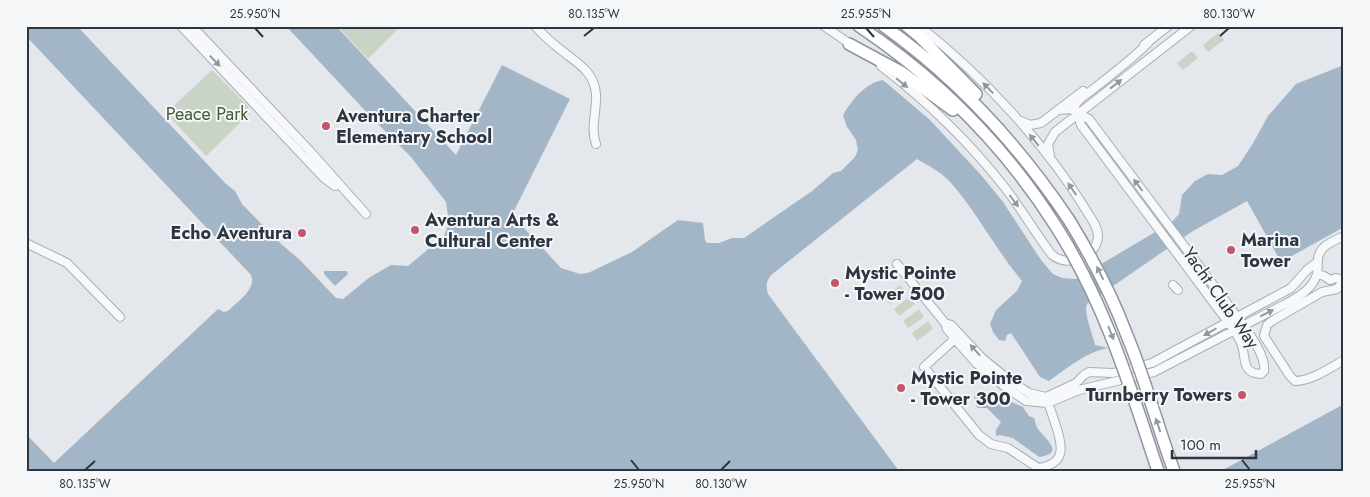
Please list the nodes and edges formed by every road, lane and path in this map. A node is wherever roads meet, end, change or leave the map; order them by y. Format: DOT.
graph roads {
  1 [pos="181,26"];
  2 [pos="192,26"];
  3 [pos="535,26"];
  4 [pos="542,26"];
  5 [pos="824,26"];
  6 [pos="859,26"];
  7 [pos="884,26"];
  8 [pos="907,26"];
  9 [pos="919,26"];
  10 [pos="1168,26"];
  11 [pos="1191,26"];
  12 [pos="550,41"];
  13 [pos="1148,43"];
  14 [pos="849,44"];
  15 [pos="1059,110"];
  16 [pos="1012,113"];
  17 [pos="1078,115"];
  18 [pos="596,144"];
  19 [pos="1014,145"];
  20 [pos="996,146"];
  21 [pos="1056,166"];
  22 [pos="349,196"];
  23 [pos="366,214"];
  24 [pos="1344,236"];
  25 [pos="26,243"];
  26 [pos="1316,263"];
  27 [pos="897,264"];
  28 [pos="1317,274"];
  29 [pos="1344,280"];
  30 [pos="1293,287"];
  31 [pos="1299,296"];
  32 [pos="120,317"];
  33 [pos="1237,317"];
  34 [pos="1228,322"];
  35 [pos="1242,325"];
  36 [pos="1234,330"];
  37 [pos="958,337"];
  38 [pos="1193,342"];
  39 [pos="1197,351"];
  40 [pos="1344,360"];
  41 [pos="1152,363"];
  42 [pos="1154,372"];
  43 [pos="1113,378"];
  44 [pos="1077,387"];
  45 [pos="1047,400"];
  46 [pos="1158,471"];
  47 [pos="1174,471"];
  1 -- 22 [label="street, one-way"];
  2 -- 22 [label="street"];
  3 -- 12 [label="street"];
  4 -- 12 [label="street"];
  5 -- 14 [label="street"];
  6 -- 20 [label="highway"];
  7 -- 19 [label="highway"];
  8 -- 19 [label="highway"];
  16 -- 9 [label="street, one-way"];
  10 -- 13 [label="street"];
  17 -- 11 [label="street, one-way"];
  12 -- 18 [label="street"];
  13 -- 15 [label="street"];
  13 -- 17 [label="street"];
  14 -- 20 [label="highway"];
  14 -- 21 [label="street, one-way"];
  15 -- 16 [label="street"];
  15 -- 17 [label="street"];
  21 -- 16 [label="street, one-way"];
  17 -- 21 [label="street"];
  33 -- 17 [label="street, Yacht Club Way, one-way"];
  17 -- 34 [label="street, Yacht Club Way"];
  47 -- 19 [label="highway, one-way, bridge"];
  20 -- 46 [label="highway, one-way, bridge"];
  22 -- 23 [label="street"];
  24 -- 26 [label="street"];
  25 -- 32 [label="street"];
  26 -- 28 [label="street"];
  26 -- 30 [label="street"];
  27 -- 37 [label="street"];
  28 -- 29 [label="street"];
  28 -- 31 [label="street"];
  29 -- 40 [label="street"];
  30 -- 31 [label="street"];
  30 -- 33 [label="street"];
  35 -- 31 [label="street, one-way"];
  33 -- 34 [label="street"];
  33 -- 35 [label="street, Yacht Club Way"];
  34 -- 36 [label="street, Yacht Club Way"];
  34 -- 38 [label="street, one-way"];
  35 -- 36 [label="street"];
  35 -- 36 [label="street, Yacht Club Way"];
  36 -- 39 [label="street"];
  37 -- 45 [label="street"];
  37 -- 45 [label="street"];
  38 -- 39 [label="street"];
  38 -- 41 [label="street"];
  39 -- 42 [label="street"];
  41 -- 42 [label="street"];
  41 -- 43 [label="street"];
  42 -- 43 [label="street"];
  43 -- 44 [label="street"];
  43 -- 44 [label="street"];
  44 -- 45 [label="street"];
}
